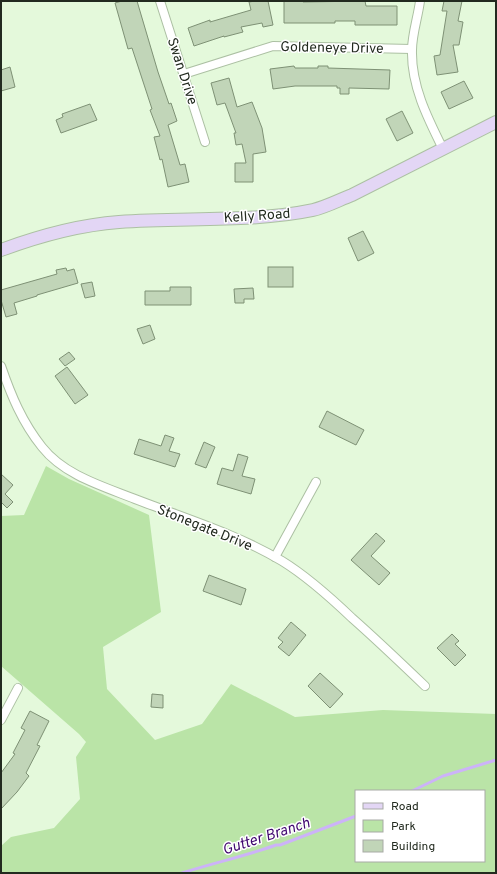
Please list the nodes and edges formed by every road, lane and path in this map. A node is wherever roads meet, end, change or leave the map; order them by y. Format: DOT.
graph roads {
  1 [pos="160,1"];
  2 [pos="420,1"];
  3 [pos="412,49"];
  4 [pos="184,74"];
  5 [pos="496,122"];
  6 [pos="205,142"];
  7 [pos="443,149"];
  8 [pos="1,250"];
  9 [pos="1,366"];
  10 [pos="316,482"];
  11 [pos="275,557"];
  12 [pos="425,686"];
  13 [pos="18,688"];
  14 [pos="1,720"];
  1 -- 4 [label="street, Swan Drive"];
  2 -- 3 [label="street"];
  3 -- 4 [label="street, Goldeneye Drive"];
  3 -- 7 [label="street"];
  4 -- 6 [label="street, Swan Drive"];
  5 -- 7 [label="street, Kelly Road"];
  7 -- 8 [label="street, Kelly Road"];
  9 -- 11 [label="street, Stonegate Drive"];
  10 -- 11 [label="street"];
  11 -- 12 [label="street, Stonegate Drive"];
  13 -- 14 [label="street"];
}
